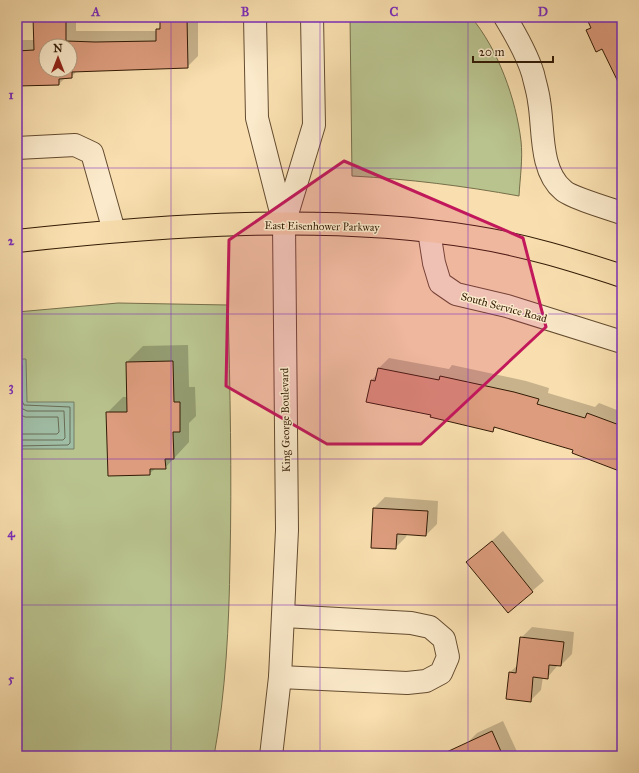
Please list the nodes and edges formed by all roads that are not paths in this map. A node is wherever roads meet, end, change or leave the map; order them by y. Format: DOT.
graph roads {
  1 [pos="256,17"];
  2 [pos="312,17"];
  3 [pos="505,17"];
  4 [pos="17,148"];
  5 [pos="622,214"];
  6 [pos="284,224"];
  7 [pos="114,231"];
  8 [pos="429,231"];
  9 [pos="17,241"];
  10 [pos="622,276"];
  11 [pos="622,342"];
  12 [pos="284,616"];
  13 [pos="280,677"];
  14 [pos="271,756"];
  1 -- 6 [label="street, King George Boulevard"];
  2 -- 6 [label="street, King George Boulevard"];
  3 -- 5 [label="street"];
  4 -- 7 [label="street"];
  6 -- 7 [label="main road, East Eisenhower Parkway"];
  6 -- 8 [label="main road, East Eisenhower Parkway"];
  6 -- 12 [label="street, King George Boulevard"];
  7 -- 9 [label="main road, East Eisenhower Parkway"];
  8 -- 10 [label="main road, East Eisenhower Parkway"];
  8 -- 11 [label="street, South Service Road"];
  12 -- 13 [label="street, King George Boulevard"];
  12 -- 13 [label="street"];
  13 -- 14 [label="street, King George Boulevard"];
}
